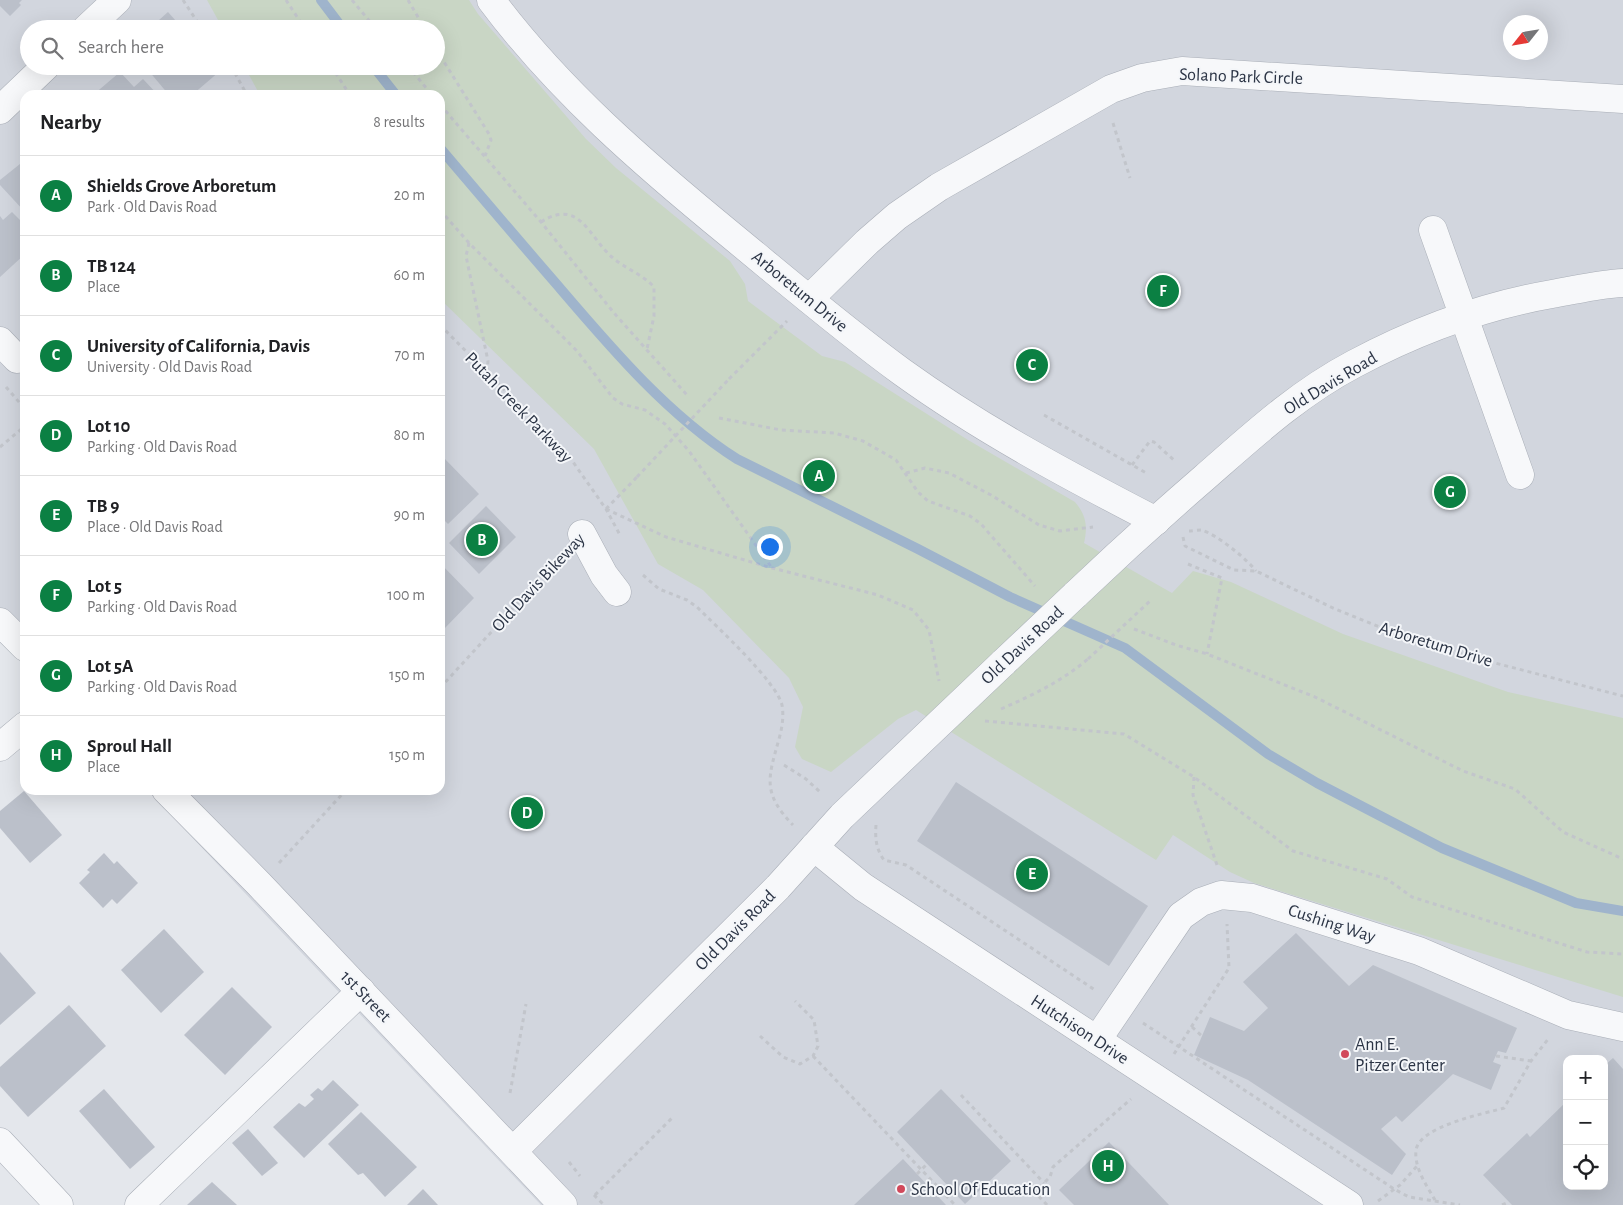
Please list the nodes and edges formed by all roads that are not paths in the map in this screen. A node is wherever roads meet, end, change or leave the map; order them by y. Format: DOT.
graph roads {
  1 [pos="117,0"];
  2 [pos="491,0"];
  3 [pos="96,20"];
  4 [pos="37,75"];
  5 [pos="21,90"];
  6 [pos="20,91"];
  7 [pos="1623,99"];
  8 [pos="0,110"];
  9 [pos="1434,230"];
  10 [pos="1623,283"];
  11 [pos="809,299"];
  12 [pos="1464,316"];
  13 [pos="1520,475"];
  14 [pos="1156,520"];
  15 [pos="582,534"];
  16 [pos="617,592"];
  17 [pos="0,622"];
  18 [pos="20,642"];
  19 [pos="20,730"];
  20 [pos="0,747"];
  21 [pos="171,795"];
  22 [pos="814,847"];
  23 [pos="361,991"];
  24 [pos="1623,1027"];
  25 [pos="1097,1040"];
  26 [pos="0,1142"];
  27 [pos="513,1151"];
  28 [pos="59,1205"];
  29 [pos="139,1205"];
  30 [pos="563,1205"];
  31 [pos="1349,1205"];
  1 -- 3 [label="street"];
  2 -- 11 [label="street, Arboretum Drive"];
  4 -- 5 [label="street"];
  6 -- 8 [label="street"];
  7 -- 11 [label="street, Solano Park Circle"];
  9 -- 12 [label="street"];
  10 -- 12 [label="street, Old Davis Road"];
  11 -- 14 [label="street, Arboretum Drive"];
  12 -- 13 [label="street"];
  12 -- 14 [label="street, Old Davis Road"];
  14 -- 22 [label="street, Old Davis Road, bridge"];
  15 -- 16 [label="street"];
  17 -- 18 [label="street"];
  19 -- 20 [label="street"];
  21 -- 23 [label="street, 1st Street"];
  22 -- 25 [label="street, Hutchison Drive"];
  22 -- 27 [label="street, Old Davis Road"];
  23 -- 27 [label="street, 1st Street"];
  23 -- 29 [label="street"];
  24 -- 25 [label="street, Cushing Way"];
  25 -- 31 [label="street, Hutchison Drive"];
  26 -- 28 [label="street"];
  27 -- 30 [label="street, 1st Street"];
}
